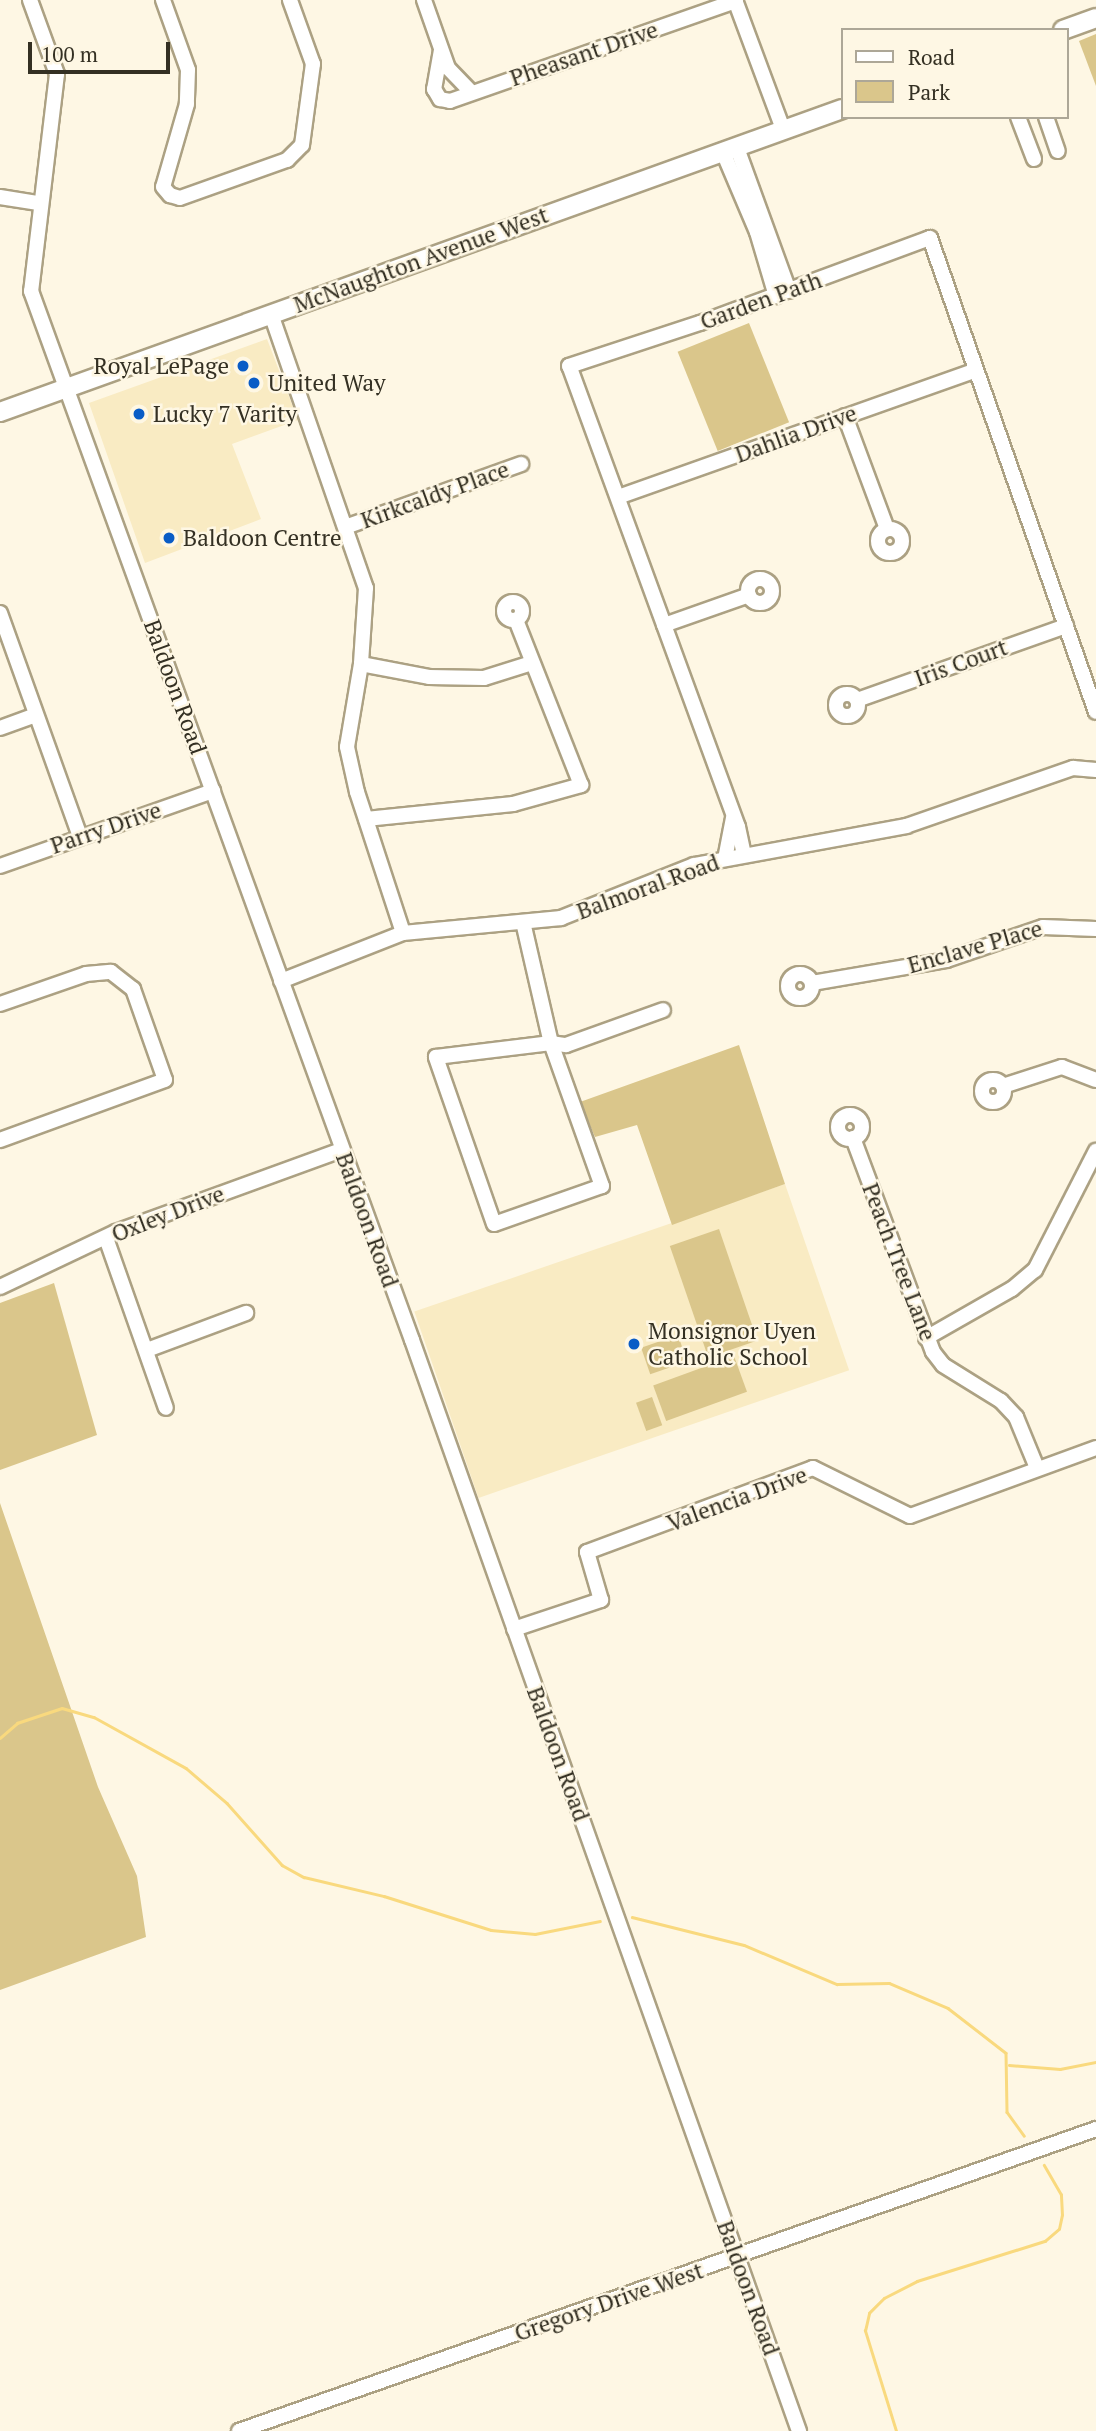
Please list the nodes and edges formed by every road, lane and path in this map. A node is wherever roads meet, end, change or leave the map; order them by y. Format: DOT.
graph roads {
  1 [pos="30,0"];
  2 [pos="163,0"];
  3 [pos="290,0"];
  4 [pos="424,0"];
  5 [pos="736,1"];
  6 [pos="1096,18"];
  7 [pos="1068,28"];
  8 [pos="441,50"];
  9 [pos="471,92"];
  10 [pos="841,108"];
  11 [pos="1019,119"];
  12 [pos="1047,119"];
  13 [pos="783,130"];
  14 [pos="730,150"];
  15 [pos="1058,151"];
  16 [pos="1034,159"];
  17 [pos="0,197"];
  18 [pos="39,203"];
  19 [pos="783,293"];
  20 [pos="271,314"];
  21 [pos="973,371"];
  22 [pos="68,388"];
  23 [pos="0,412"];
  24 [pos="845,416"];
  25 [pos="521,464"];
  26 [pos="618,497"];
  27 [pos="348,526"];
  28 [pos="887,529"];
  29 [pos="749,595"];
  30 [pos="0,613"];
  31 [pos="516,620"];
  32 [pos="664,625"];
  33 [pos="1066,626"];
  34 [pos="532,663"];
  35 [pos="361,664"];
  36 [pos="857,700"];
  37 [pos="1096,712"];
  38 [pos="35,715"];
  39 [pos="0,728"];
  40 [pos="1096,765"];
  41 [pos="213,791"];
  42 [pos="733,818"];
  43 [pos="366,819"];
  44 [pos="80,836"];
  45 [pos="744,855"];
  46 [pos="725,859"];
  47 [pos="0,866"];
  48 [pos="523,922"];
  49 [pos="1096,929"];
  50 [pos="403,933"];
  51 [pos="281,981"];
  52 [pos="812,983"];
  53 [pos="0,1004"];
  54 [pos="663,1010"];
  55 [pos="551,1043"];
  56 [pos="1096,1080"];
  57 [pos="1003,1086"];
  58 [pos="853,1138"];
  59 [pos="0,1140"];
  60 [pos="341,1150"];
  61 [pos="1096,1151"];
  62 [pos="106,1238"];
  63 [pos="0,1287"];
  64 [pos="246,1314"];
  65 [pos="926,1338"];
  66 [pos="147,1350"];
  67 [pos="166,1408"];
  68 [pos="1096,1448"];
  69 [pos="1037,1468"];
  70 [pos="514,1629"];
  71 [pos="1096,2129"];
  72 [pos="737,2257"];
  73 [pos="239,2431"];
  74 [pos="799,2431"];
  1 -- 18 [label="street, Baldoon Road"];
  2 -- 3 [label="street"];
  4 -- 8 [label="street"];
  5 -- 9 [label="street, Pheasant Drive"];
  5 -- 13 [label="street"];
  6 -- 7 [label="main road"];
  8 -- 9 [label="street"];
  8 -- 9 [label="street, Pheasant Drive"];
  10 -- 13 [label="main road, McNaughton Avenue West"];
  11 -- 16 [label="street"];
  12 -- 15 [label="street"];
  13 -- 14 [label="main road, McNaughton Avenue West"];
  14 -- 19 [label="street"];
  14 -- 20 [label="main road, McNaughton Avenue West"];
  17 -- 18 [label="street"];
  18 -- 22 [label="street, Baldoon Road"];
  19 -- 21 [label="street, Garden Path"];
  19 -- 26 [label="street, Garden Path"];
  20 -- 22 [label="main road, McNaughton Avenue West"];
  20 -- 27 [label="street"];
  21 -- 24 [label="street, Dahlia Drive"];
  21 -- 33 [label="street, Garden Path"];
  22 -- 23 [label="main road, McNaughton Avenue West"];
  22 -- 41 [label="street, Baldoon Road"];
  24 -- 26 [label="street, Dahlia Drive"];
  24 -- 28 [label="street"];
  25 -- 27 [label="street, Kirkcaldy Place"];
  26 -- 32 [label="street, Garden Path"];
  27 -- 35 [label="street"];
  29 -- 32 [label="street"];
  30 -- 38 [label="street"];
  31 -- 34 [label="street"];
  32 -- 42 [label="street, Garden Path"];
  33 -- 36 [label="street, Iris Court"];
  33 -- 37 [label="street, Garden Path"];
  34 -- 35 [label="street"];
  34 -- 43 [label="street"];
  35 -- 43 [label="street"];
  38 -- 39 [label="street"];
  38 -- 44 [label="street"];
  40 -- 45 [label="street, Balmoral Road"];
  41 -- 44 [label="street, Parry Drive"];
  41 -- 51 [label="street, Baldoon Road"];
  42 -- 45 [label="street, Garden Path"];
  42 -- 46 [label="street"];
  43 -- 50 [label="street"];
  44 -- 47 [label="street, Parry Drive"];
  45 -- 46 [label="street, Balmoral Road"];
  46 -- 48 [label="street, Balmoral Road"];
  48 -- 50 [label="street, Balmoral Road"];
  48 -- 55 [label="street"];
  49 -- 52 [label="street, Enclave Place"];
  50 -- 51 [label="street, Balmoral Road"];
  51 -- 60 [label="street, Baldoon Road"];
  53 -- 59 [label="street"];
  54 -- 55 [label="street"];
  55 -- 55 [label="street"];
  56 -- 57 [label="street"];
  58 -- 65 [label="street, Peach Tree Lane"];
  60 -- 62 [label="street, Oxley Drive"];
  60 -- 70 [label="street, Baldoon Road"];
  61 -- 65 [label="street"];
  62 -- 63 [label="street, Oxley Drive"];
  62 -- 66 [label="street"];
  64 -- 66 [label="street"];
  65 -- 69 [label="street, Peach Tree Lane"];
  66 -- 67 [label="street"];
  68 -- 69 [label="street, Valencia Drive"];
  69 -- 70 [label="street, Valencia Drive"];
  70 -- 72 [label="street, Baldoon Road"];
  71 -- 72 [label="street, Gregory Drive West"];
  72 -- 73 [label="street, Gregory Drive West"];
  72 -- 74 [label="street, Baldoon Road"];
}
